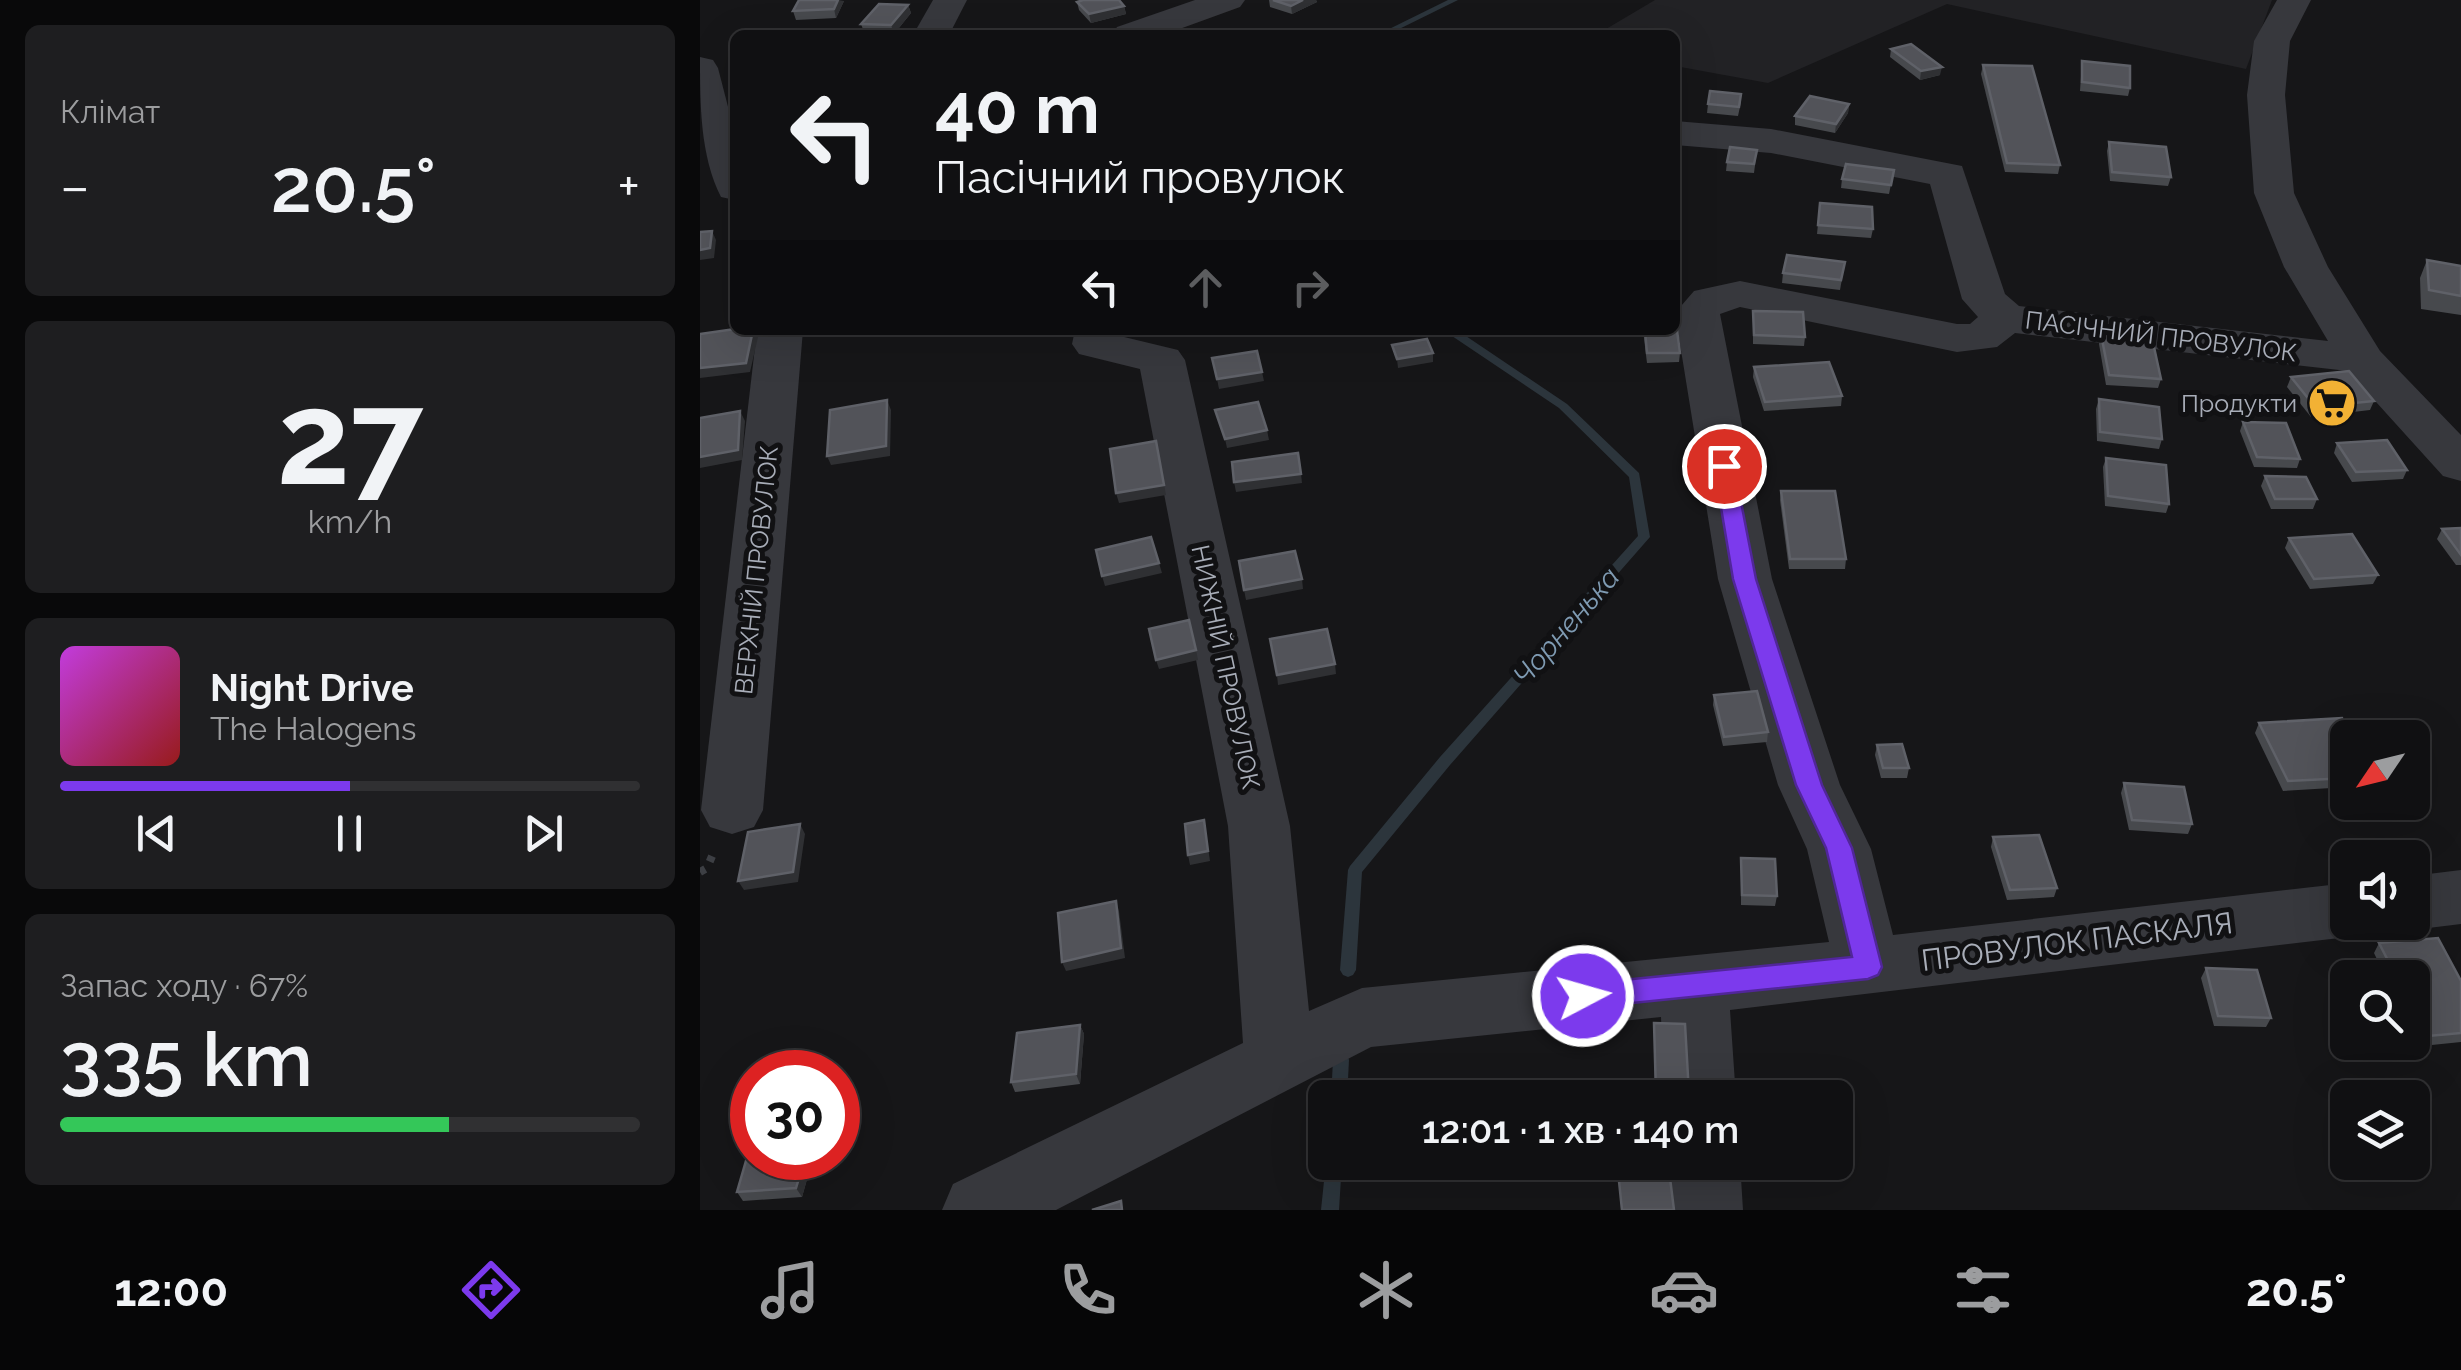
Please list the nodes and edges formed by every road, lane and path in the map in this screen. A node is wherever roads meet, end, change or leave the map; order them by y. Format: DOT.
graph roads {
  1 [pos="950,0"];
  2 [pos="1228,0"];
  3 [pos="2294,0"];
  4 [pos="934,30"];
  5 [pos="1144,30"];
  6 [pos="700,68"];
  7 [pos="722,114"];
  8 [pos="1680,133"];
  9 [pos="730,160"];
  10 [pos="2006,318"];
  11 [pos="780,335"];
  12 [pos="1097,335"];
  13 [pos="2362,360"];
  14 [pos="2461,465"];
  15 [pos="732,810"];
  16 [pos="2461,897"];
  17 [pos="2430,900"];
  18 [pos="2330,912"];
  19 [pos="1868,967"];
  20 [pos="1694,985"];
  21 [pos="1279,1060"];
  22 [pos="1699,1080"];
  23 [pos="1704,1180"];
  24 [pos="980,1210"];
  25 [pos="1706,1210"];
  1 -- 4 [label="street"];
  2 -- 5 [label="street"];
  3 -- 13 [label="street"];
  6 -- 7 [label="street"];
  7 -- 9 [label="street"];
  8 -- 10 [label="street"];
  10 -- 13 [label="street, ПАСІЧНИЙ ПРОВУЛОК"];
  10 -- 19 [label="street, ПАСІЧНИЙ ПРОВУЛОК"];
  11 -- 15 [label="street, ВЕРХНІЙ ПРОВУЛОК"];
  12 -- 21 [label="street, НИЖНІЙ ПРОВУЛОК"];
  13 -- 14 [label="street"];
  16 -- 17 [label="street"];
  18 -- 19 [label="street, ПРОВУЛОК ПАСКАЛЯ"];
  19 -- 20 [label="street, ПРОВУЛОК ПАСКАЛЯ"];
  20 -- 21 [label="street, ПРОВУЛОК ПАСКАЛЯ"];
  20 -- 22 [label="street"];
  21 -- 24 [label="street, ПРОВУЛОК ПАСКАЛЯ"];
  23 -- 25 [label="street"];
}
